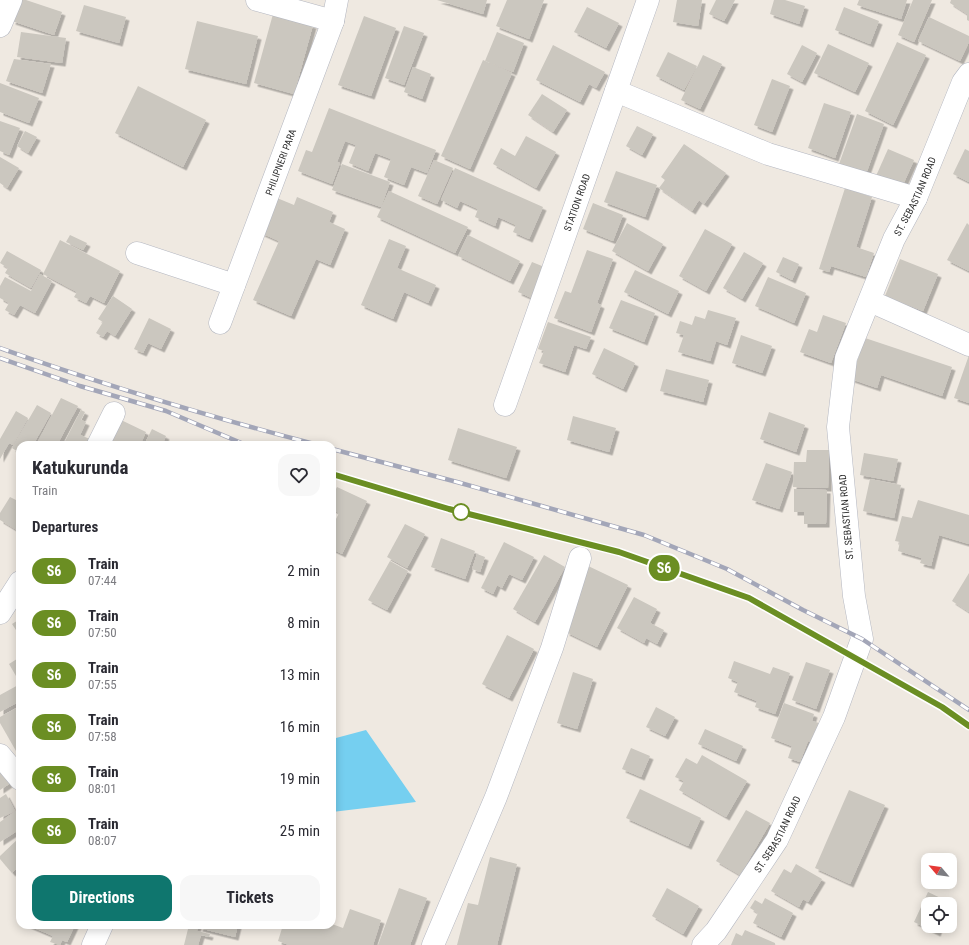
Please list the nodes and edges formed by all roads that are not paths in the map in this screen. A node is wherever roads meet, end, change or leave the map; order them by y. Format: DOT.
graph roads {
  1 [pos="11,0"];
  2 [pos="257,0"];
  3 [pos="648,0"];
  4 [pos="335,10"];
  5 [pos="0,26"];
  6 [pos="969,74"];
  7 [pos="616,91"];
  8 [pos="916,198"];
  9 [pos="137,253"];
  10 [pos="234,284"];
  11 [pos="870,301"];
  12 [pos="220,323"];
  13 [pos="969,345"];
  14 [pos="505,404"];
  15 [pos="114,413"];
  16 [pos="100,441"];
  17 [pos="580,558"];
  18 [pos="16,588"];
  19 [pos="0,613"];
  20 [pos="0,755"];
  21 [pos="16,774"];
  22 [pos="100,929"];
  23 [pos="93,945"];
  24 [pos="433,945"];
  25 [pos="703,945"];
  1 -- 5 [label="street"];
  2 -- 4 [label="street"];
  3 -- 7 [label="street, STATION ROAD"];
  4 -- 10 [label="street, PHILIPNERI PARA"];
  6 -- 8 [label="street, ST. SEBASTIAN ROAD"];
  7 -- 8 [label="street"];
  7 -- 14 [label="street, STATION ROAD"];
  8 -- 11 [label="street, ST. SEBASTIAN ROAD"];
  9 -- 10 [label="street"];
  10 -- 12 [label="street, PHILIPNERI PARA"];
  11 -- 13 [label="street"];
  11 -- 25 [label="street, ST. SEBASTIAN ROAD"];
  15 -- 16 [label="street"];
  17 -- 24 [label="street"];
  18 -- 19 [label="street"];
  20 -- 21 [label="street"];
  22 -- 23 [label="street"];
}
